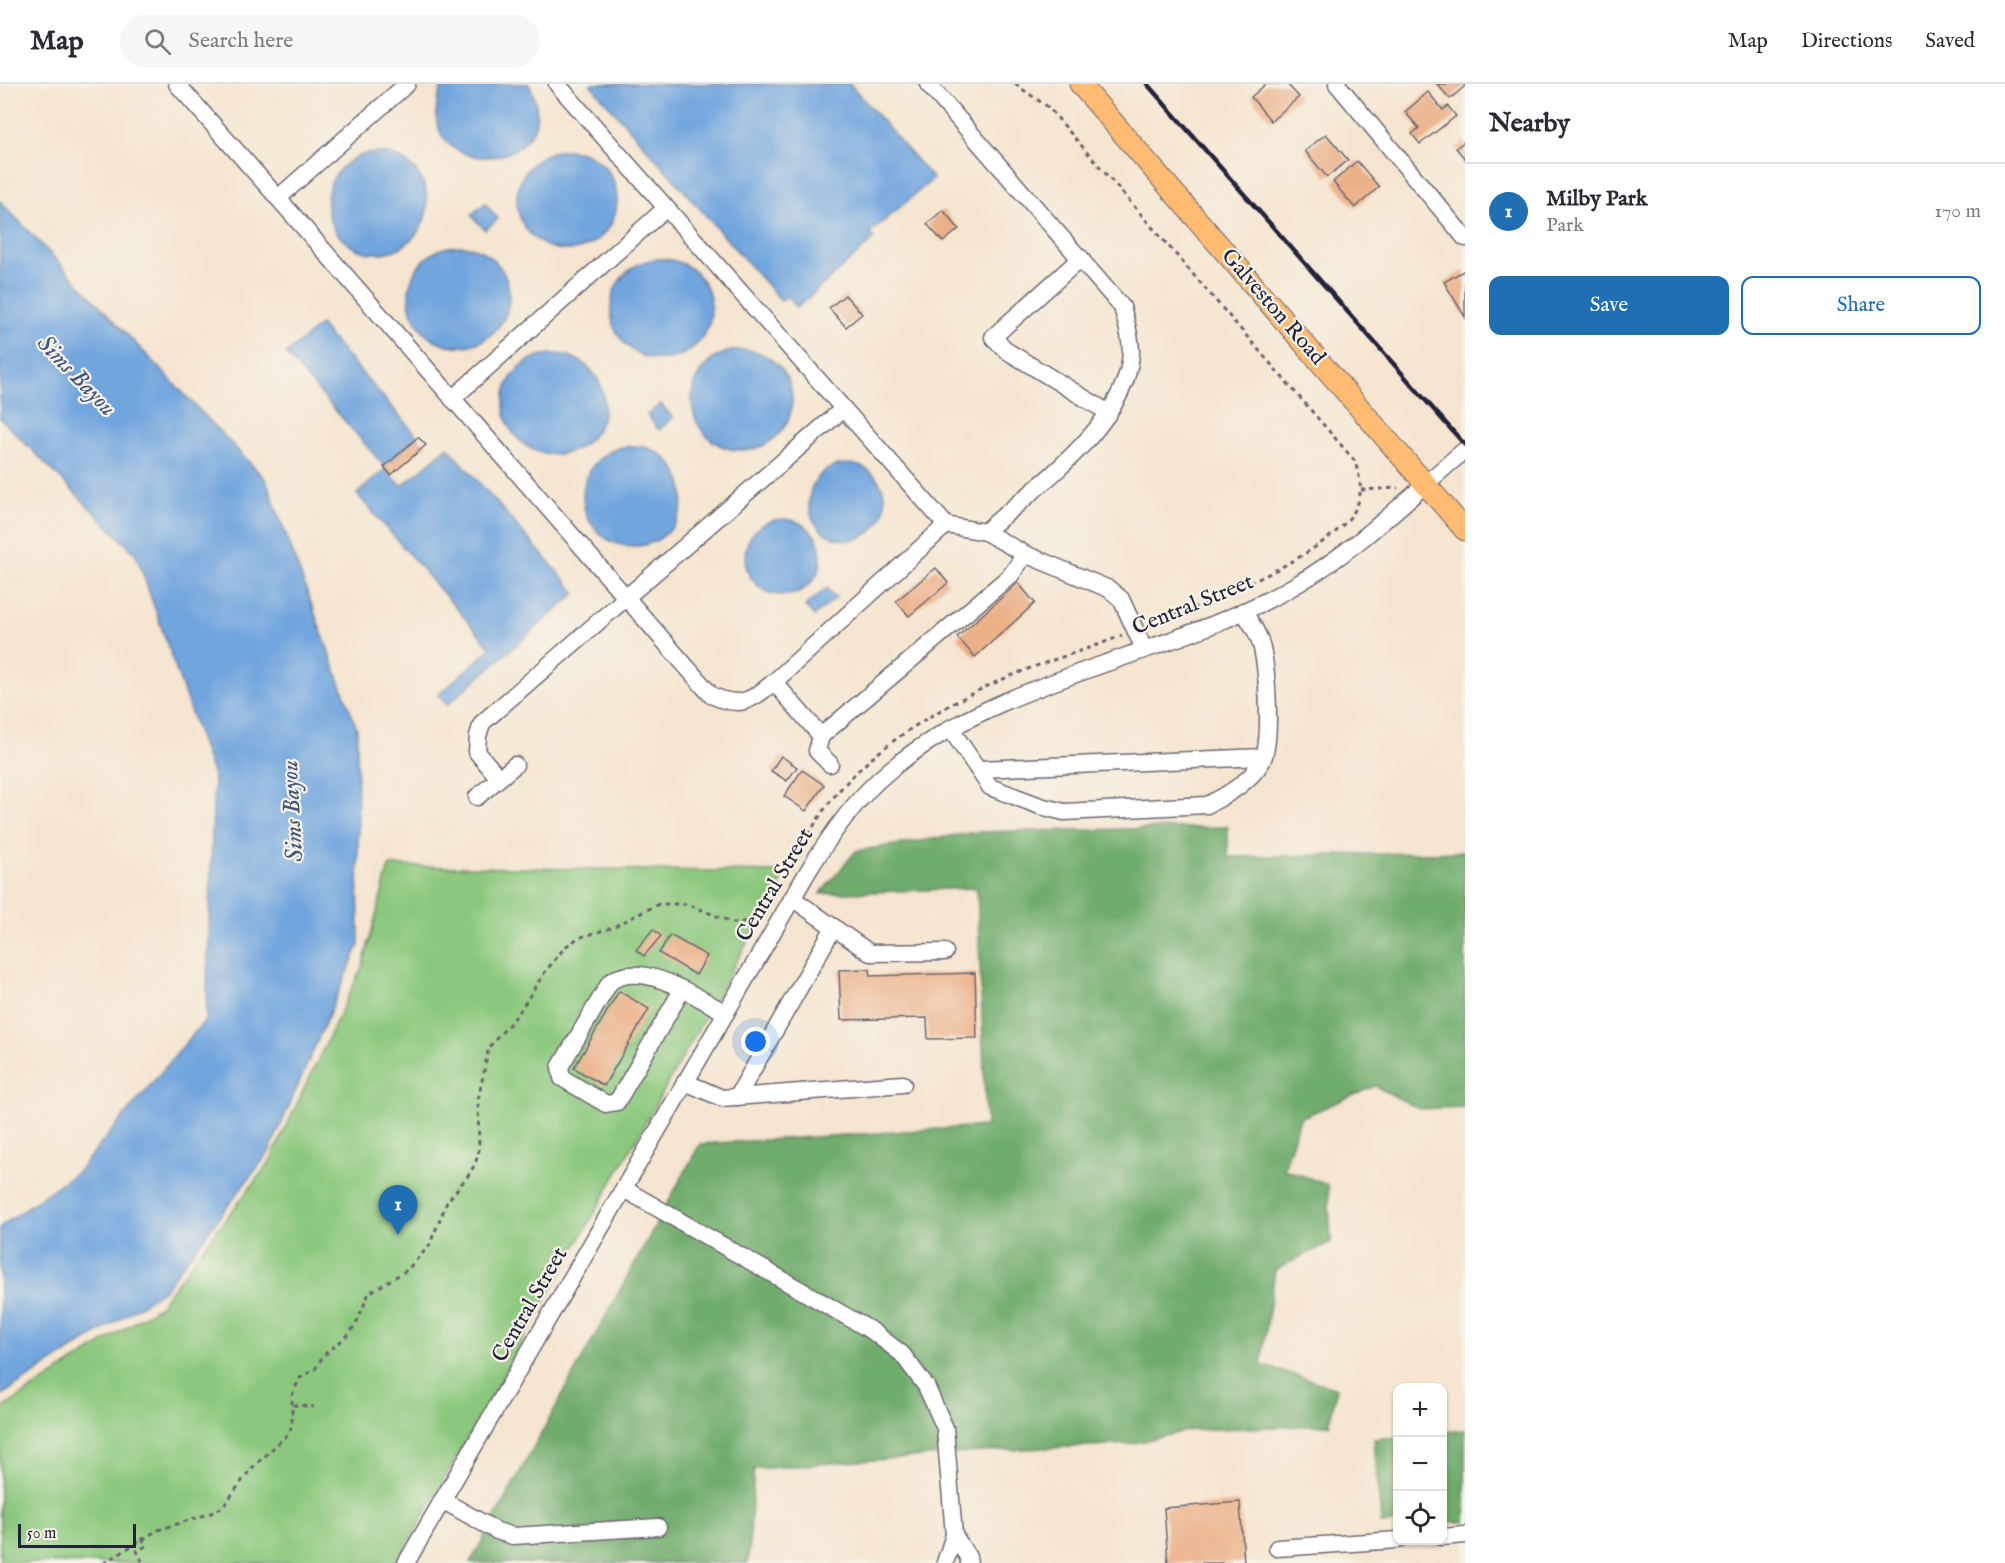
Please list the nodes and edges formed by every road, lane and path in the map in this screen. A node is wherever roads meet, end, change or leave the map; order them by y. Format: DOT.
graph roads {
  1 [pos="177,84"];
  2 [pos="407,84"];
  3 [pos="557,84"];
  4 [pos="928,84"];
  5 [pos="1015,84"];
  6 [pos="1080,84"];
  7 [pos="1345,87"];
  8 [pos="278,198"];
  9 [pos="666,208"];
  10 [pos="1465,238"];
  11 [pos="1081,258"];
  12 [pos="452,399"];
  13 [pos="843,409"];
  14 [pos="1108,413"];
  15 [pos="1465,450"];
  16 [pos="1426,483"];
  17 [pos="1361,490"];
  18 [pos="946,525"];
  19 [pos="1465,530"];
  20 [pos="985,532"];
  21 [pos="1025,554"];
  22 [pos="625,597"];
  23 [pos="1243,611"];
  24 [pos="1136,630"];
  25 [pos="1144,649"];
  26 [pos="774,682"];
  27 [pos="950,728"];
  28 [pos="821,736"];
  29 [pos="1263,757"];
  30 [pos="830,764"];
  31 [pos="515,765"];
  32 [pos="980,769"];
  33 [pos="499,778"];
  34 [pos="477,797"];
  35 [pos="803,850"];
  36 [pos="792,898"];
  37 [pos="768,910"];
  38 [pos="834,927"];
  39 [pos="945,952"];
  40 [pos="682,990"];
  41 [pos="726,1013"];
  42 [pos="685,1082"];
  43 [pos="903,1084"];
  44 [pos="737,1097"];
  45 [pos="624,1189"];
  46 [pos="293,1405"];
  47 [pos="314,1407"];
  48 [pos="442,1500"];
  49 [pos="658,1527"];
  50 [pos="954,1535"];
  51 [pos="1465,1535"];
  52 [pos="1447,1537"];
  53 [pos="142,1538"];
  54 [pos="1393,1540"];
  55 [pos="1277,1548"];
  56 [pos="142,1561"];
  57 [pos="104,1563"];
  58 [pos="406,1563"];
  59 [pos="945,1563"];
  60 [pos="969,1563"];
  1 -- 8 [label="street"];
  2 -- 8 [label="street"];
  3 -- 9 [label="street"];
  4 -- 11 [label="street"];
  5 -- 17 [label="path"];
  6 -- 16 [label="main road, Galveston Road"];
  7 -- 10 [label="street"];
  8 -- 12 [label="street"];
  9 -- 12 [label="street"];
  9 -- 13 [label="street"];
  11 -- 14 [label="street"];
  11 -- 14 [label="street"];
  12 -- 22 [label="street"];
  13 -- 18 [label="street"];
  13 -- 22 [label="street"];
  14 -- 20 [label="street"];
  15 -- 16 [label="street, Central Street"];
  16 -- 17 [label="path"];
  16 -- 19 [label="main road, Galveston Road"];
  16 -- 23 [label="street, Central Street"];
  17 -- 24 [label="path"];
  18 -- 20 [label="street"];
  18 -- 26 [label="street"];
  20 -- 21 [label="street"];
  21 -- 24 [label="street"];
  21 -- 28 [label="street"];
  22 -- 26 [label="street"];
  22 -- 33 [label="street"];
  23 -- 25 [label="street, Central Street"];
  23 -- 29 [label="street"];
  24 -- 25 [label="street"];
  24 -- 35 [label="path"];
  25 -- 27 [label="street, Central Street"];
  26 -- 28 [label="street"];
  27 -- 32 [label="street"];
  27 -- 36 [label="street, Central Street"];
  28 -- 30 [label="street"];
  29 -- 32 [label="street"];
  29 -- 32 [label="street"];
  31 -- 33 [label="street"];
  33 -- 34 [label="street"];
  36 -- 38 [label="street"];
  36 -- 41 [label="street, Central Street"];
  37 -- 46 [label="path"];
  38 -- 39 [label="street"];
  38 -- 44 [label="street"];
  40 -- 40 [label="street"];
  40 -- 41 [label="street"];
  41 -- 42 [label="street, Central Street"];
  42 -- 44 [label="street"];
  42 -- 45 [label="street, Central Street"];
  43 -- 44 [label="street"];
  45 -- 48 [label="street, Central Street"];
  45 -- 50 [label="street"];
  46 -- 47 [label="path"];
  46 -- 53 [label="path"];
  48 -- 49 [label="street"];
  48 -- 58 [label="street, Central Street"];
  50 -- 59 [label="street"];
  50 -- 60 [label="street"];
  51 -- 52 [label="street"];
  53 -- 56 [label="path"];
  53 -- 57 [label="path"];
  54 -- 55 [label="street"];
}
